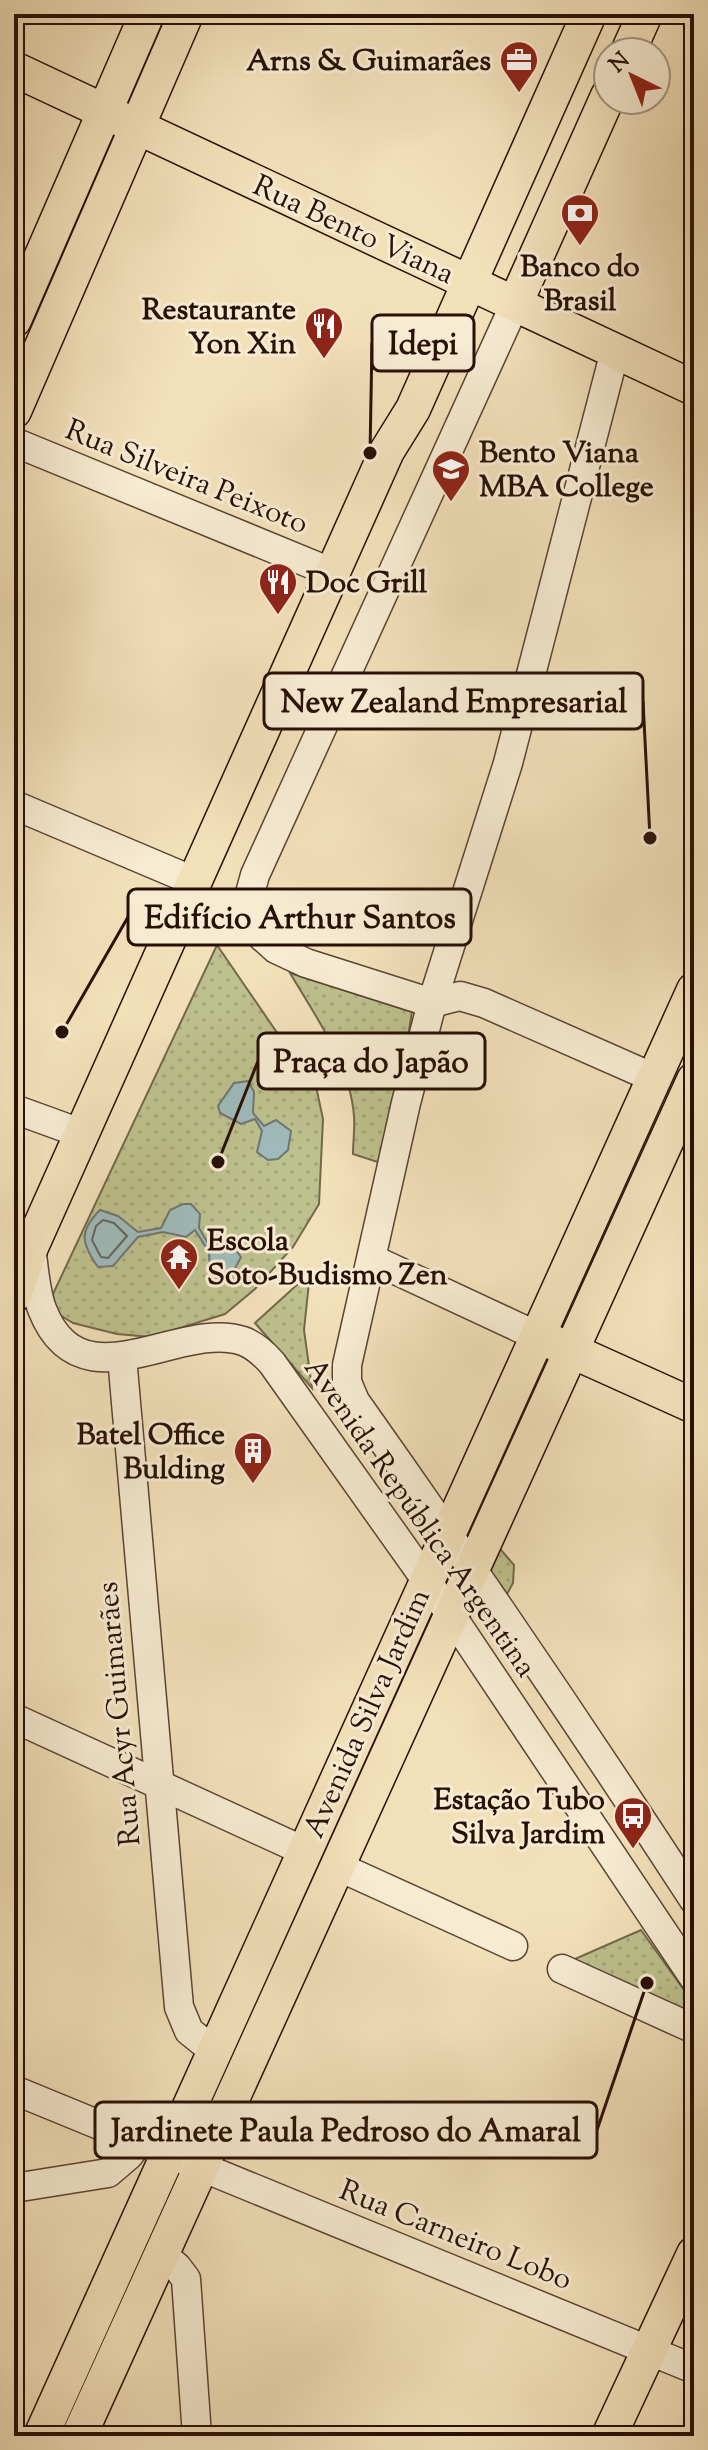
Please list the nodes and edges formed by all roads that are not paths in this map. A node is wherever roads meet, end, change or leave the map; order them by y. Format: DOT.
graph roads {
  1 [pos="147,14"];
  2 [pos="186,14"];
  3 [pos="589,14"];
  4 [pos="645,14"];
  5 [pos="635,36"];
  6 [pos="14,69"];
  7 [pos="104,112"];
  8 [pos="599,116"];
  9 [pos="137,127"];
  10 [pos="470,283"];
  11 [pos="515,304"];
  12 [pos="14,320"];
  13 [pos="615,351"];
  14 [pos="28,352"];
  15 [pos="694,388"];
  16 [pos="14,411"];
  17 [pos="14,442"];
  18 [pos="333,573"];
  19 [pos="14,805"];
  20 [pos="196,882"];
  21 [pos="694,990"];
  22 [pos="432,1003"];
  23 [pos="654,1078"];
  24 [pos="692,1090"];
  25 [pos="14,1109"];
  26 [pos="83,1134"];
  27 [pos="31,1247"];
  28 [pos="372,1259"];
  29 [pos="14,1295"];
  30 [pos="537,1336"];
  31 [pos="571,1351"];
  32 [pos="122,1357"];
  33 [pos="694,1406"];
  34 [pos="448,1532"];
  35 [pos="473,1567"];
  36 [pos="426,1580"];
  37 [pos="451,1615"];
  38 [pos="427,1669"];
  39 [pos="375,1694"];
  40 [pos="14,1718"];
  41 [pos="158,1784"];
  42 [pos="304,1851"];
  43 [pos="337,1866"];
  44 [pos="694,1900"];
  45 [pos="513,1946"];
  46 [pos="562,1969"];
  47 [pos="694,1978"];
  48 [pos="694,2029"];
  49 [pos="214,2051"];
  50 [pos="14,2090"];
  51 [pos="154,2147"];
  52 [pos="201,2167"];
  53 [pos="108,2173"];
  54 [pos="14,2188"];
  55 [pos="151,2190"];
  56 [pos="162,2254"];
  57 [pos="694,2254"];
  58 [pos="649,2350"];
  59 [pos="694,2369"];
  60 [pos="41,2436"];
  61 [pos="79,2436"];
  62 [pos="197,2436"];
  63 [pos="609,2436"];
  1 -- 7 [label="main road"];
  2 -- 9 [label="main road"];
  3 -- 10 [label="main road"];
  4 -- 5 [label="main road"];
  6 -- 7 [label="main road, Rua Bento Viana"];
  7 -- 9 [label="main road, Rua Bento Viana"];
  7 -- 12 [label="main road"];
  8 -- 11 [label="main road"];
  9 -- 10 [label="main road, Rua Bento Viana"];
  9 -- 14 [label="main road"];
  10 -- 11 [label="main road, Rua Bento Viana"];
  10 -- 18 [label="main road"];
  11 -- 13 [label="main road, Rua Bento Viana"];
  11 -- 22 [label="street"];
  13 -- 15 [label="main road, Rua Bento Viana"];
  13 -- 22 [label="street"];
  14 -- 16 [label="main road"];
  17 -- 18 [label="street, Rua Silveira Peixoto"];
  18 -- 20 [label="main road"];
  19 -- 20 [label="street"];
  20 -- 26 [label="main road"];
  21 -- 23 [label="main road, Avenida Silva Jardim"];
  22 -- 23 [label="street"];
  22 -- 28 [label="street"];
  23 -- 30 [label="main road, Avenida Silva Jardim"];
  24 -- 31 [label="main road, Avenida Silva Jardim"];
  25 -- 26 [label="street"];
  26 -- 27 [label="main road"];
  27 -- 29 [label="main road"];
  27 -- 32 [label="street, Avenida República Argentina"];
  28 -- 30 [label="street"];
  28 -- 34 [label="street, Avenida República Argentina"];
  30 -- 31 [label="main road"];
  30 -- 34 [label="main road, Avenida Silva Jardim"];
  31 -- 33 [label="main road"];
  31 -- 35 [label="main road, Avenida Silva Jardim"];
  32 -- 36 [label="street, Avenida República Argentina"];
  32 -- 41 [label="street, Rua Acyr Guimarães"];
  34 -- 35 [label="street, Avenida República Argentina"];
  34 -- 36 [label="main road, Avenida Silva Jardim"];
  35 -- 37 [label="main road, Avenida Silva Jardim"];
  35 -- 44 [label="street, Avenida República Argentina"];
  36 -- 37 [label="street, Avenida República Argentina"];
  36 -- 39 [label="main road, Avenida Silva Jardim"];
  37 -- 38 [label="main road, Avenida Silva Jardim"];
  37 -- 47 [label="street, Avenida República Argentina"];
  38 -- 39 [label="main road"];
  38 -- 43 [label="main road, Avenida Silva Jardim"];
  39 -- 42 [label="main road, Avenida Silva Jardim"];
  40 -- 41 [label="street"];
  41 -- 42 [label="street"];
  41 -- 49 [label="street, Rua Acyr Guimarães"];
  42 -- 49 [label="main road, Avenida Silva Jardim"];
  43 -- 45 [label="street"];
  43 -- 52 [label="main road, Avenida Silva Jardim"];
  46 -- 48 [label="street"];
  49 -- 51 [label="main road, Avenida Silva Jardim"];
  50 -- 51 [label="street, Rua Carneiro Lobo"];
  51 -- 52 [label="street, Rua Carneiro Lobo"];
  51 -- 53 [label="street"];
  51 -- 55 [label="main road, Avenida Silva Jardim"];
  52 -- 56 [label="main road, Avenida Silva Jardim"];
  52 -- 58 [label="street, Rua Carneiro Lobo"];
  53 -- 54 [label="street"];
  53 -- 55 [label="street"];
  55 -- 60 [label="main road, Avenida Silva Jardim"];
  56 -- 61 [label="main road, Avenida Silva Jardim"];
  56 -- 62 [label="street"];
  57 -- 58 [label="main road"];
  58 -- 59 [label="street, Rua Carneiro Lobo"];
  58 -- 63 [label="main road"];
}
